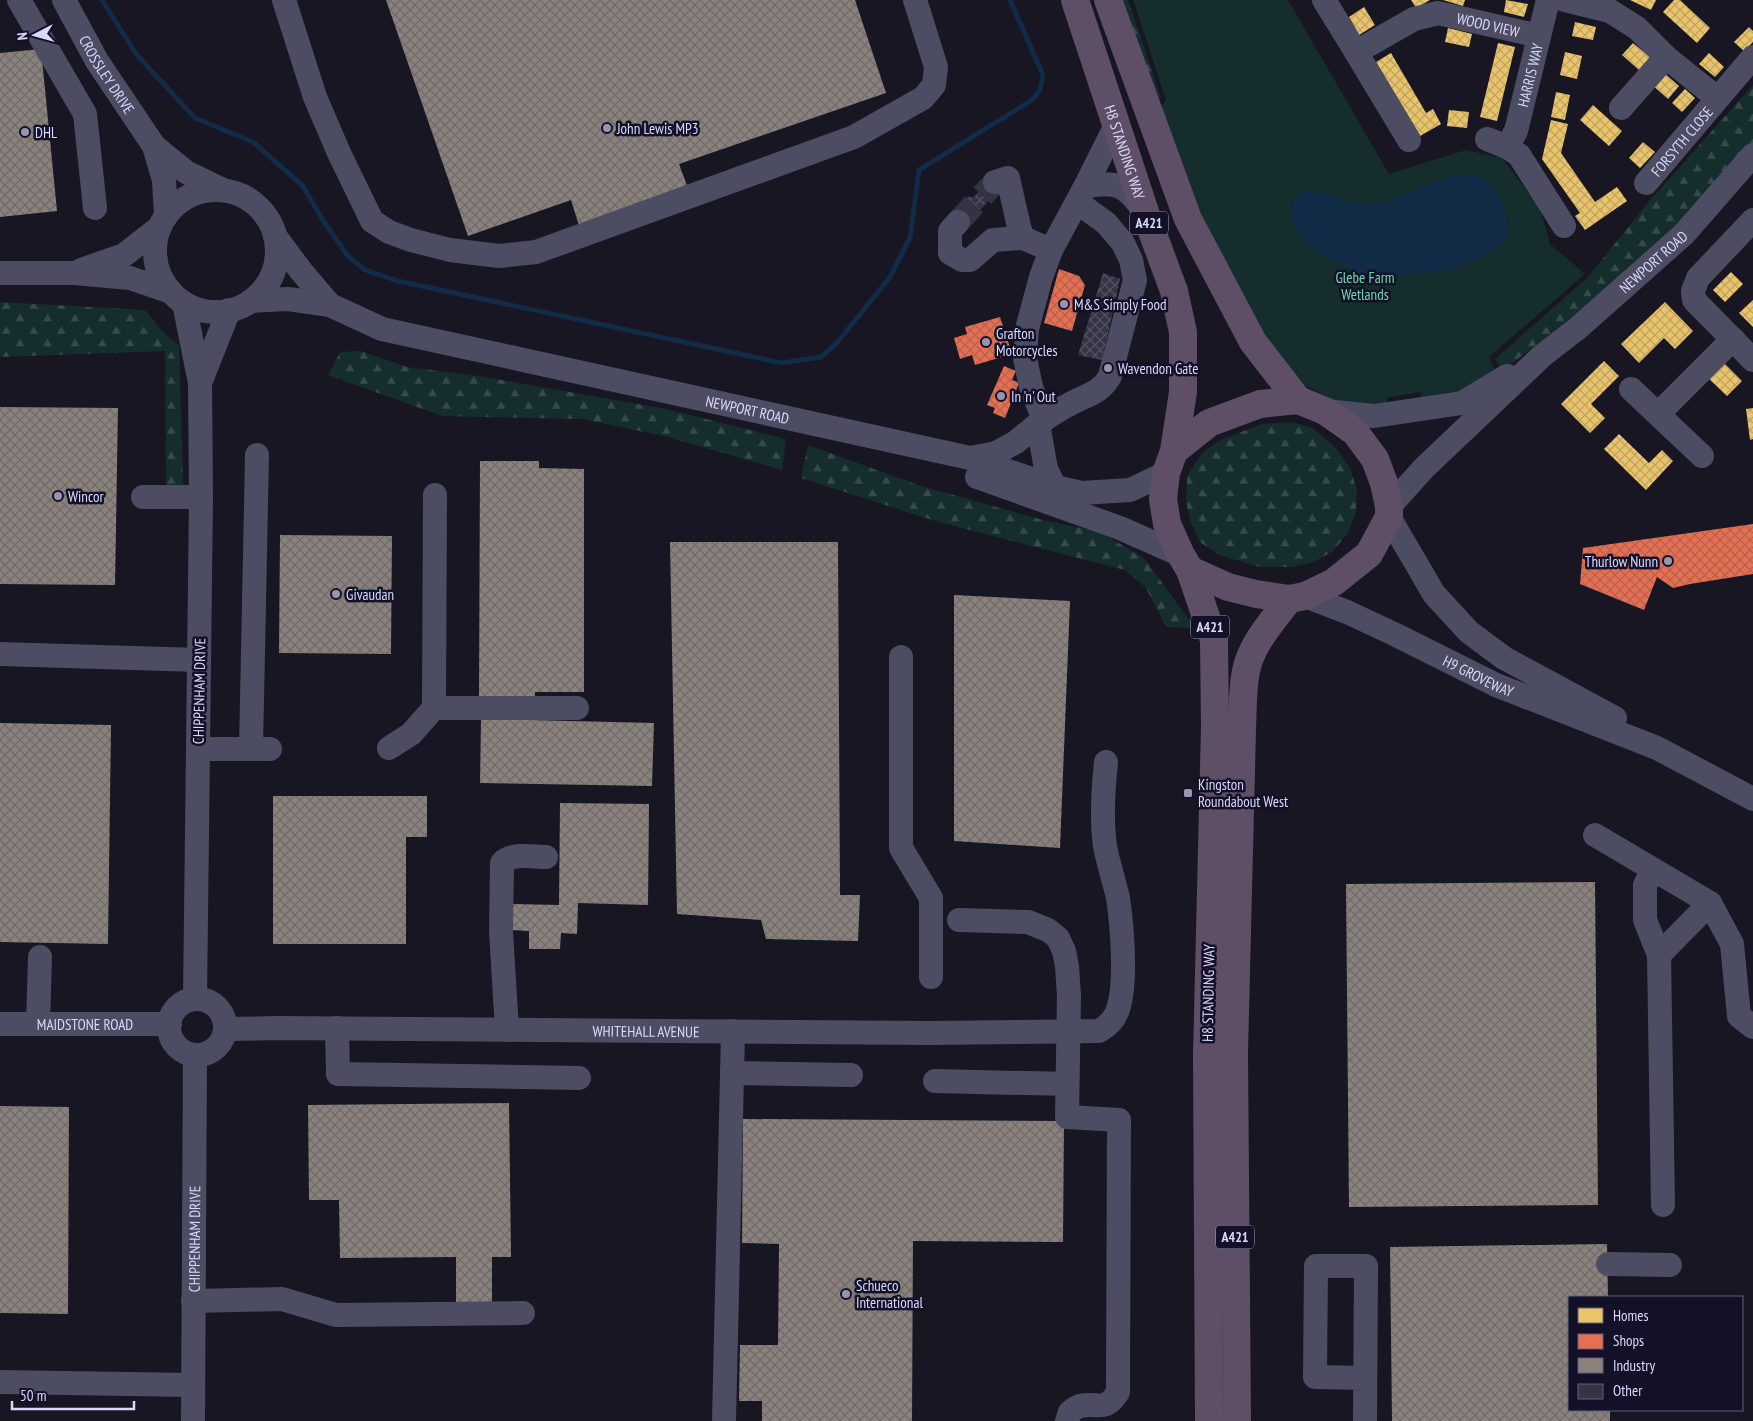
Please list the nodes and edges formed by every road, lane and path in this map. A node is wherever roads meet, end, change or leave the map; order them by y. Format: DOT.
graph roads {
  1 [pos="19,0"];
  2 [pos="64,0"];
  3 [pos="284,0"];
  4 [pos="915,0"];
  5 [pos="1075,0"];
  6 [pos="1108,0"];
  7 [pos="1324,0"];
  8 [pos="1548,0"];
  9 [pos="1565,0"];
  10 [pos="1438,6"];
  11 [pos="1539,36"];
  12 [pos="1356,52"];
  13 [pos="1666,57"];
  14 [pos="1753,57"];
  15 [pos="1717,98"];
  16 [pos="1620,108"];
  17 [pos="1116,126"];
  18 [pos="1409,140"];
  19 [pos="154,146"];
  20 [pos="1753,155"];
  21 [pos="995,182"];
  22 [pos="1646,183"];
  23 [pos="223,190"];
  24 [pos="1081,194"];
  25 [pos="95,208"];
  26 [pos="1147,218"];
  27 [pos="1753,220"];
  28 [pos="163,221"];
  29 [pos="958,222"];
  30 [pos="1564,226"];
  31 [pos="275,236"];
  32 [pos="1023,238"];
  33 [pos="1051,250"];
  34 [pos="0,273"];
  35 [pos="75,273"];
  36 [pos="178,298"];
  37 [pos="251,301"];
  38 [pos="330,305"];
  39 [pos="229,310"];
  40 [pos="1732,339"];
  41 [pos="1543,355"];
  42 [pos="1753,360"];
  43 [pos="200,383"];
  44 [pos="1631,389"];
  45 [pos="1298,400"];
  46 [pos="1325,411"];
  47 [pos="1658,414"];
  48 [pos="802,421"];
  49 [pos="1041,422"];
  50 [pos="257,455"];
  51 [pos="1702,456"];
  52 [pos="970,458"];
  53 [pos="1170,462"];
  54 [pos="1056,487"];
  55 [pos="435,494"];
  56 [pos="143,497"];
  57 [pos="201,497"];
  58 [pos="1389,512"];
  59 [pos="1186,562"];
  60 [pos="1297,597"];
  61 [pos="0,654"];
  62 [pos="901,656"];
  63 [pos="200,660"];
  64 [pos="434,708"];
  65 [pos="577,708"];
  66 [pos="1228,727"];
  67 [pos="389,748"];
  68 [pos="1657,748"];
  69 [pos="198,749"];
  70 [pos="1106,762"];
  71 [pos="1753,799"];
  72 [pos="1595,835"];
  73 [pos="546,857"];
  74 [pos="1653,870"];
  75 [pos="1710,903"];
  76 [pos="959,920"];
  77 [pos="1659,955"];
  78 [pos="40,958"];
  79 [pos="931,977"];
  80 [pos="195,999"];
  81 [pos="0,1024"];
  82 [pos="38,1024"];
  83 [pos="170,1024"];
  84 [pos="1753,1027"];
  85 [pos="337,1028"];
  86 [pos="225,1029"];
  87 [pos="507,1030"];
  88 [pos="733,1031"];
  89 [pos="1068,1040"];
  90 [pos="194,1055"];
  91 [pos="732,1073"];
  92 [pos="851,1075"];
  93 [pos="579,1078"];
  94 [pos="935,1081"];
  95 [pos="1067,1084"];
  96 [pos="1663,1205"];
  97 [pos="1608,1264"];
  98 [pos="1670,1265"];
  99 [pos="193,1301"];
  100 [pos="522,1313"];
  101 [pos="1365,1378"];
  102 [pos="0,1382"];
  103 [pos="193,1385"];
  104 [pos="1238,1415"];
  105 [pos="193,1421"];
  106 [pos="724,1421"];
  107 [pos="1068,1421"];
  108 [pos="1209,1421"];
  109 [pos="1365,1421"];
  1 -- 25 [label="street"];
  2 -- 19 [label="street, CROSSLEY DRIVE"];
  3 -- 4 [label="street"];
  5 -- 17 [label="highway, H8 STANDING WAY / A421"];
  6 -- 45 [label="highway, A421"];
  7 -- 12 [label="street"];
  8 -- 11 [label="street, HARRIS WAY"];
  9 -- 13 [label="street, FORSYTH CLOSE"];
  10 -- 11 [label="street, WOOD VIEW"];
  10 -- 12 [label="street, WOOD VIEW"];
  11 -- 30 [label="street, HARRIS WAY"];
  12 -- 18 [label="street"];
  13 -- 15 [label="street, FORSYTH CLOSE"];
  13 -- 16 [label="street"];
  14 -- 15 [label="street, FORSYTH CLOSE"];
  15 -- 22 [label="street, FORSYTH CLOSE"];
  17 -- 24 [label="street"];
  17 -- 26 [label="highway, H8 STANDING WAY / A421"];
  19 -- 23 [label="street, CROSSLEY DRIVE"];
  19 -- 28 [label="street, CROSSLEY DRIVE"];
  20 -- 41 [label="street, NEWPORT ROAD"];
  21 -- 32 [label="street"];
  23 -- 28 [label="street"];
  23 -- 31 [label="street"];
  24 -- 26 [label="street"];
  24 -- 33 [label="street"];
  24 -- 49 [label="street"];
  26 -- 53 [label="highway, H8 STANDING WAY / A421"];
  27 -- 40 [label="street"];
  28 -- 35 [label="street"];
  28 -- 36 [label="street"];
  29 -- 32 [label="street"];
  31 -- 37 [label="street"];
  31 -- 38 [label="street, NEWPORT ROAD"];
  32 -- 33 [label="street"];
  33 -- 49 [label="street"];
  34 -- 35 [label="street"];
  35 -- 36 [label="street"];
  36 -- 39 [label="street"];
  36 -- 43 [label="street, CHIPPENHAM DRIVE"];
  37 -- 38 [label="street, NEWPORT ROAD"];
  37 -- 39 [label="street"];
  38 -- 48 [label="street, NEWPORT ROAD"];
  39 -- 43 [label="street, CHIPPENHAM DRIVE"];
  40 -- 42 [label="street"];
  40 -- 47 [label="street"];
  41 -- 46 [label="street, NEWPORT ROAD"];
  41 -- 58 [label="street, NEWPORT ROAD"];
  43 -- 57 [label="street, CHIPPENHAM DRIVE"];
  44 -- 47 [label="street"];
  45 -- 46 [label="highway"];
  45 -- 53 [label="highway"];
  46 -- 58 [label="highway"];
  47 -- 51 [label="street"];
  48 -- 52 [label="street, NEWPORT ROAD"];
  48 -- 59 [label="street"];
  49 -- 52 [label="street"];
  49 -- 54 [label="street"];
  50 -- 69 [label="street"];
  52 -- 54 [label="street, NEWPORT ROAD"];
  53 -- 54 [label="street, NEWPORT ROAD"];
  53 -- 59 [label="highway, H8 STANDING WAY"];
  55 -- 64 [label="street"];
  56 -- 57 [label="street"];
  57 -- 63 [label="street, CHIPPENHAM DRIVE"];
  58 -- 60 [label="highway"];
  58 -- 68 [label="street, H9 GROVEWAY"];
  59 -- 60 [label="highway"];
  59 -- 66 [label="highway, H8 STANDING WAY / A421"];
  60 -- 66 [label="highway, H8 STANDING WAY / A421"];
  60 -- 68 [label="street, H9 GROVEWAY"];
  61 -- 63 [label="street"];
  62 -- 79 [label="street"];
  63 -- 69 [label="street, CHIPPENHAM DRIVE"];
  64 -- 65 [label="street"];
  64 -- 67 [label="street"];
  66 -- 104 [label="highway, H8 STANDING WAY / A421"];
  66 -- 108 [label="highway, H8 STANDING WAY / A421"];
  68 -- 71 [label="street, H9 GROVEWAY"];
  69 -- 80 [label="street, CHIPPENHAM DRIVE"];
  70 -- 89 [label="street, WHITEHALL AVENUE"];
  72 -- 74 [label="street"];
  73 -- 87 [label="street"];
  74 -- 75 [label="street"];
  74 -- 77 [label="street"];
  75 -- 77 [label="street"];
  75 -- 84 [label="street"];
  76 -- 89 [label="street"];
  77 -- 96 [label="street"];
  78 -- 82 [label="street"];
  80 -- 83 [label="street"];
  80 -- 86 [label="street"];
  81 -- 82 [label="street, MAIDSTONE ROAD"];
  82 -- 83 [label="street, MAIDSTONE ROAD"];
  83 -- 90 [label="street"];
  85 -- 86 [label="street, WHITEHALL AVENUE"];
  85 -- 87 [label="street, WHITEHALL AVENUE"];
  85 -- 93 [label="street"];
  86 -- 90 [label="street"];
  87 -- 88 [label="street, WHITEHALL AVENUE"];
  88 -- 89 [label="street, WHITEHALL AVENUE"];
  88 -- 91 [label="street"];
  89 -- 95 [label="street"];
  90 -- 99 [label="street, CHIPPENHAM DRIVE"];
  91 -- 92 [label="street"];
  91 -- 106 [label="street"];
  94 -- 95 [label="street"];
  95 -- 107 [label="street"];
  97 -- 98 [label="street"];
  99 -- 100 [label="street"];
  99 -- 103 [label="street, CHIPPENHAM DRIVE"];
  101 -- 101 [label="street"];
  101 -- 109 [label="street"];
  102 -- 103 [label="street"];
  103 -- 105 [label="street, CHIPPENHAM DRIVE"];
}
